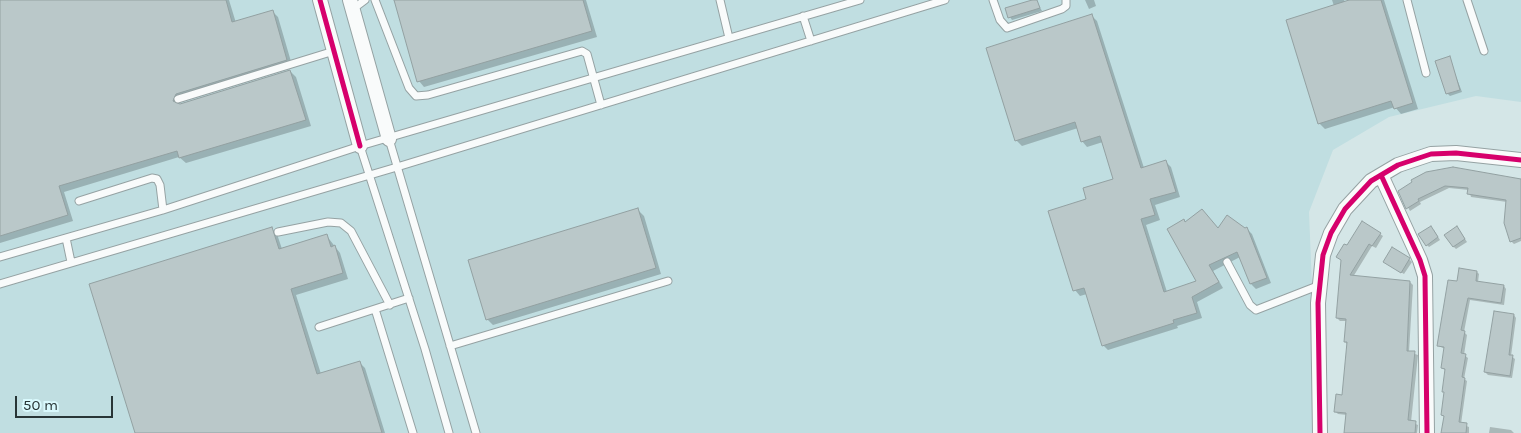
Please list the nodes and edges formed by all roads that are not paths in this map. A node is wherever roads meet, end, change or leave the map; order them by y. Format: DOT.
graph roads {
  1 [pos="320,0"];
  2 [pos="365,0"];
  3 [pos="376,0"];
  4 [pos="720,0"];
  5 [pos="860,0"];
  6 [pos="945,0"];
  7 [pos="993,0"];
  8 [pos="1066,0"];
  9 [pos="1407,0"];
  10 [pos="1467,0"];
  11 [pos="352,5"];
  12 [pos="803,16"];
  13 [pos="729,38"];
  14 [pos="810,42"];
  15 [pos="335,51"];
  16 [pos="1484,52"];
  17 [pos="1426,73"];
  18 [pos="592,78"];
  19 [pos="178,99"];
  20 [pos="601,105"];
  21 [pos="389,139"];
  22 [pos="360,146"];
  23 [pos="1521,160"];
  24 [pos="397,167"];
  25 [pos="371,175"];
  26 [pos="1381,175"];
  27 [pos="79,201"];
  28 [pos="163,210"];
  29 [pos="278,232"];
  30 [pos="66,238"];
  31 [pos="0,257"];
  32 [pos="71,262"];
  33 [pos="1227,262"];
  34 [pos="668,281"];
  35 [pos="0,284"];
  36 [pos="1320,285"];
  37 [pos="408,298"];
  38 [pos="390,305"];
  39 [pos="375,309"];
  40 [pos="319,327"];
  41 [pos="450,346"];
  42 [pos="413,433"];
  43 [pos="450,433"];
  44 [pos="476,433"];
  45 [pos="1320,433"];
  46 [pos="1427,433"];
  1 -- 15 [label="street"];
  2 -- 11 [label="lane"];
  3 -- 18 [label="lane"];
  4 -- 13 [label="lane"];
  5 -- 12 [label="lane"];
  6 -- 14 [label="lane"];
  7 -- 8 [label="lane"];
  9 -- 17 [label="lane"];
  10 -- 16 [label="lane"];
  11 -- 21 [label="street"];
  12 -- 13 [label="lane"];
  12 -- 14 [label="lane"];
  13 -- 18 [label="lane"];
  14 -- 20 [label="lane"];
  15 -- 19 [label="lane"];
  15 -- 22 [label="street"];
  18 -- 20 [label="lane"];
  18 -- 21 [label="lane"];
  20 -- 24 [label="lane"];
  21 -- 22 [label="lane"];
  21 -- 24 [label="lane"];
  22 -- 25 [label="lane"];
  22 -- 28 [label="lane"];
  23 -- 26 [label="street"];
  24 -- 25 [label="lane"];
  24 -- 41 [label="lane"];
  25 -- 32 [label="lane"];
  25 -- 37 [label="lane"];
  26 -- 36 [label="street"];
  26 -- 46 [label="street"];
  27 -- 28 [label="lane"];
  28 -- 30 [label="lane"];
  29 -- 38 [label="lane"];
  30 -- 31 [label="lane"];
  30 -- 32 [label="lane"];
  32 -- 35 [label="lane"];
  33 -- 36 [label="lane"];
  34 -- 41 [label="lane"];
  36 -- 45 [label="street"];
  37 -- 38 [label="lane"];
  37 -- 43 [label="lane"];
  38 -- 39 [label="lane"];
  39 -- 40 [label="lane"];
  39 -- 42 [label="lane"];
  41 -- 44 [label="lane"];
}
